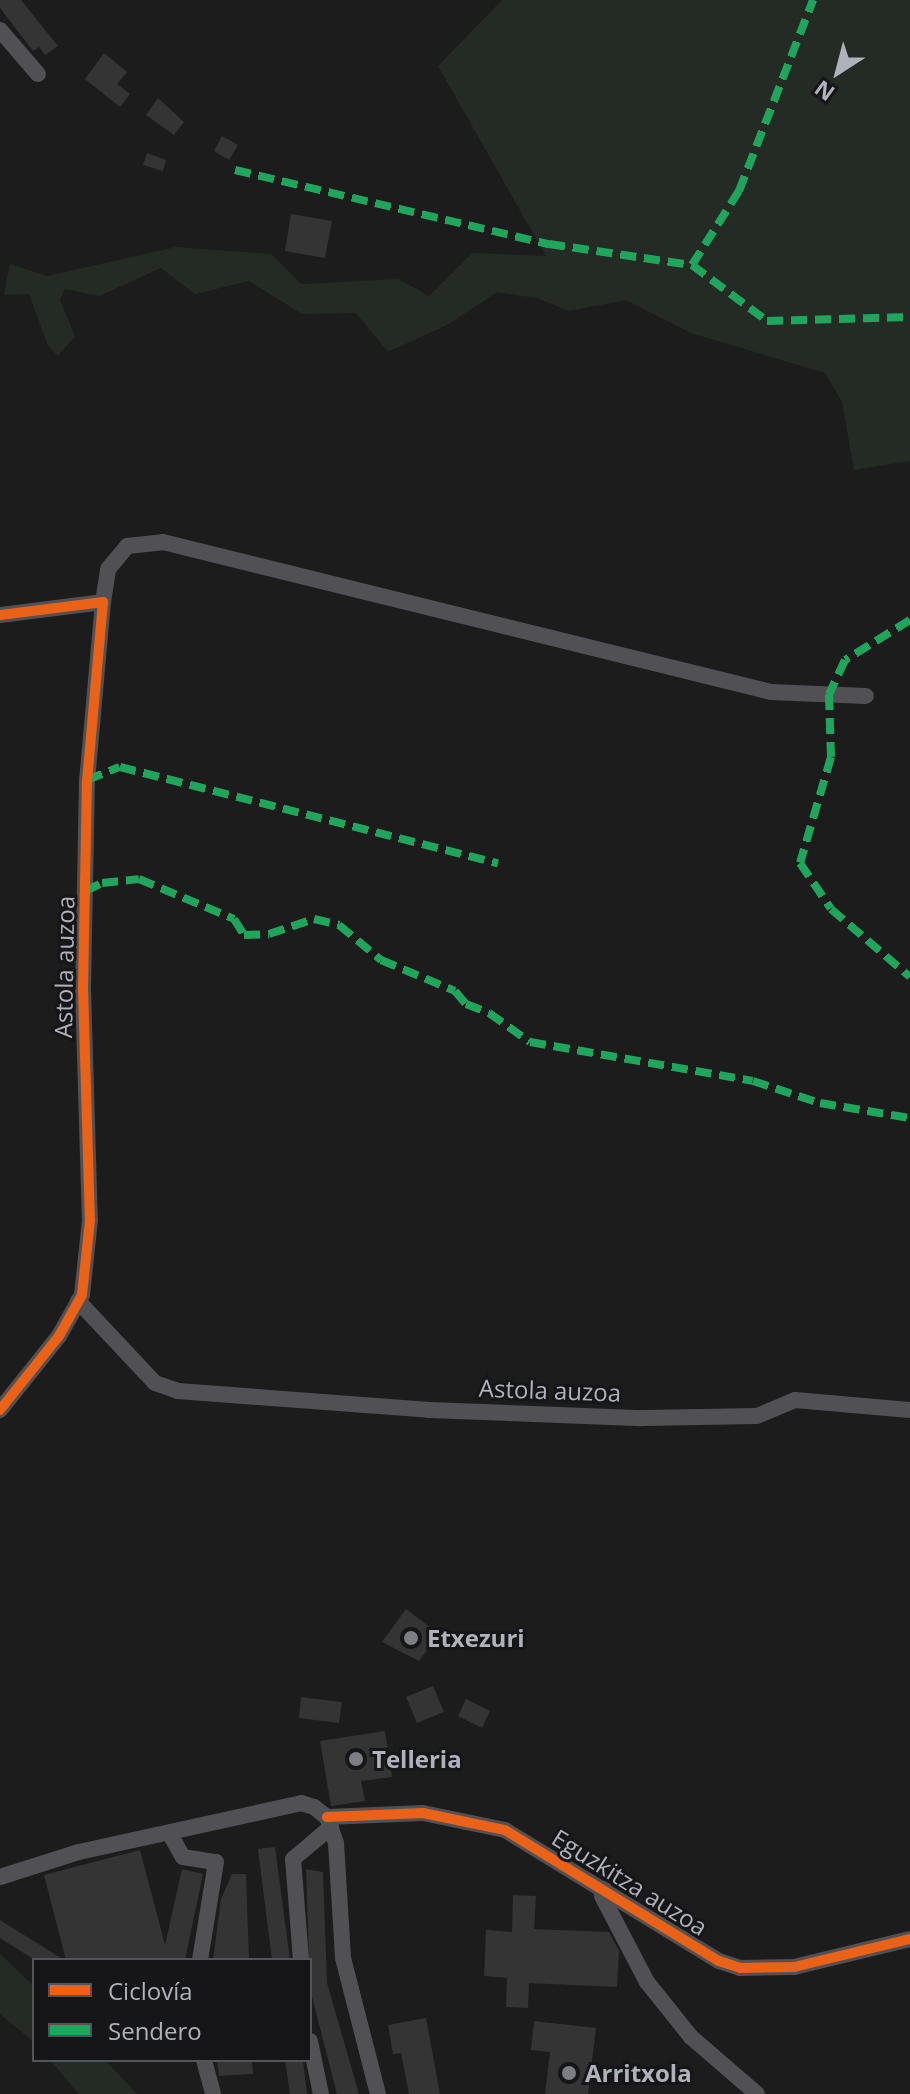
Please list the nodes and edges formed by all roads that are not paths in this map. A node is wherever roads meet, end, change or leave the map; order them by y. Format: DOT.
graph roads {
  1 [pos="0,30"];
  2 [pos="38,74"];
  3 [pos="103,602"];
  4 [pos="0,615"];
  5 [pos="866,696"];
  6 [pos="78,1301"];
  7 [pos="0,1410"];
  8 [pos="910,1410"];
  9 [pos="329,1822"];
  10 [pos="170,1834"];
  11 [pos="0,1877"];
  12 [pos="604,1889"];
  13 [pos="910,1939"];
  14 [pos="200,1958"];
  15 [pos="301,1958"];
  16 [pos="312,2051"];
  17 [pos="205,2062"];
  18 [pos="213,2094"];
  19 [pos="321,2094"];
  20 [pos="378,2094"];
  21 [pos="757,2094"];
  1 -- 2 [label="street"];
  3 -- 4 [label="street"];
  3 -- 5 [label="street, Astola auzoa"];
  3 -- 6 [label="street, Astola auzoa"];
  6 -- 7 [label="street, Astola auzoa"];
  6 -- 8 [label="street, Astola auzoa"];
  9 -- 10 [label="street, Eguzkitza auzoa"];
  9 -- 12 [label="street, Eguzkitza auzoa"];
  9 -- 15 [label="street"];
  9 -- 20 [label="street"];
  10 -- 11 [label="street, Eguzkitza auzoa"];
  10 -- 14 [label="street"];
  12 -- 13 [label="street, Eguzkitza auzoa"];
  12 -- 21 [label="street"];
  16 -- 19 [label="street"];
  17 -- 18 [label="street"];
}
